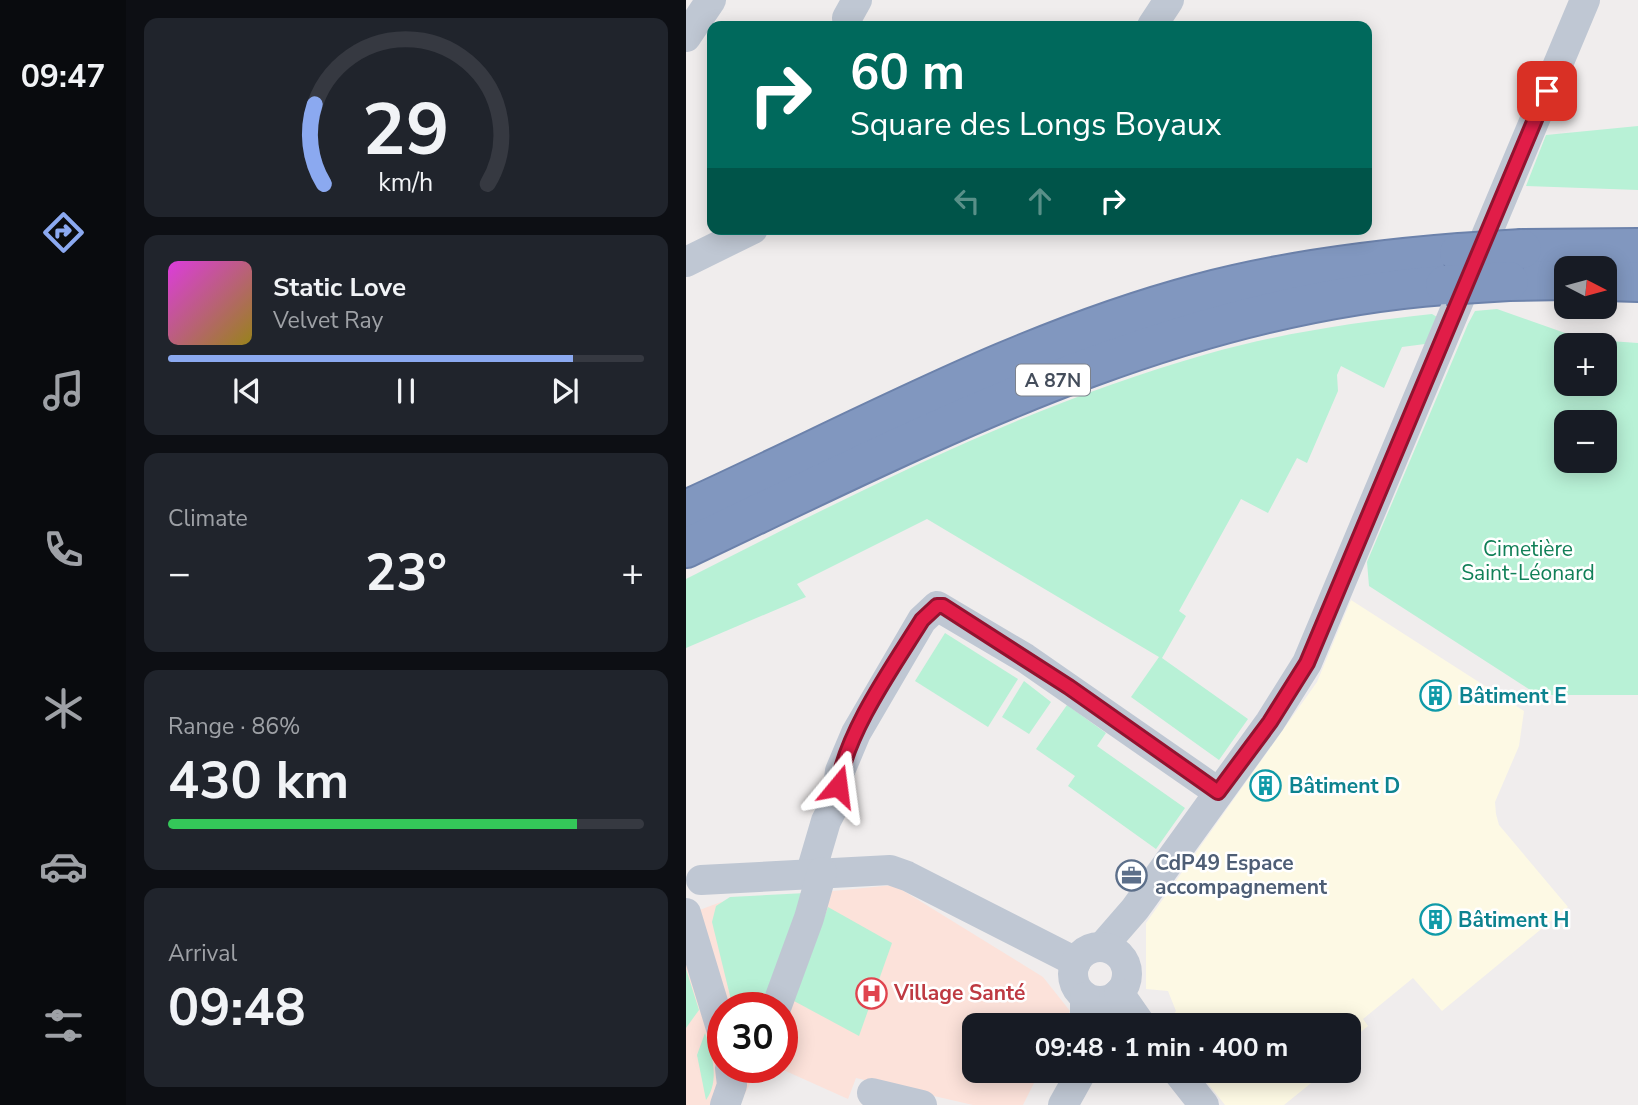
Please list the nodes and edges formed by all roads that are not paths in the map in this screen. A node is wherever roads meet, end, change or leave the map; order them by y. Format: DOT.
graph roads {
  1 [pos="711,0"];
  2 [pos="1169,0"];
  3 [pos="1585,0"];
  4 [pos="1155,21"];
  5 [pos="686,37"];
  6 [pos="741,235"];
  7 [pos="1638,248"];
  8 [pos="686,262"];
  9 [pos="1515,265"];
  10 [pos="1452,269"];
  11 [pos="1554,276"];
  12 [pos="1617,281"];
  13 [pos="1638,282"];
  14 [pos="686,510"];
  15 [pos="686,551"];
  16 [pos="1218,792"];
  17 [pos="694,872"];
  18 [pos="816,872"];
  19 [pos="686,911"];
  20 [pos="1111,952"];
  21 [pos="1076,962"];
  22 [pos="710,992"];
  23 [pos="782,992"];
  24 [pos="1099,1008"];
  25 [pos="732,1083"];
  26 [pos="1070,1083"];
  27 [pos="1075,1083"];
  28 [pos="1187,1083"];
  29 [pos="872,1093"];
  30 [pos="724,1105"];
  31 [pos="922,1105"];
  32 [pos="1062,1105"];
  33 [pos="1204,1105"];
  1 -- 5 [label="street"];
  2 -- 4 [label="street"];
  3 -- 16 [label="street"];
  6 -- 8 [label="street"];
  7 -- 9 [label="highway, A 87N"];
  9 -- 10 [label="highway, A 87N, bridge"];
  9 -- 11 [label="highway, A 87N"];
  10 -- 14 [label="highway, A 87N"];
  10 -- 15 [label="highway, A 87N"];
  12 -- 13 [label="highway"];
  16 -- 18 [label="street"];
  16 -- 20 [label="street"];
  17 -- 18 [label="street"];
  17 -- 19 [label="street"];
  18 -- 21 [label="street"];
  18 -- 23 [label="street"];
  19 -- 22 [label="street"];
  20 -- 21 [label="street"];
  20 -- 24 [label="street"];
  21 -- 24 [label="street"];
  25 -- 30 [label="street"];
  26 -- 32 [label="street"];
  27 -- 32 [label="street"];
  28 -- 33 [label="street"];
  29 -- 31 [label="street"];
}
